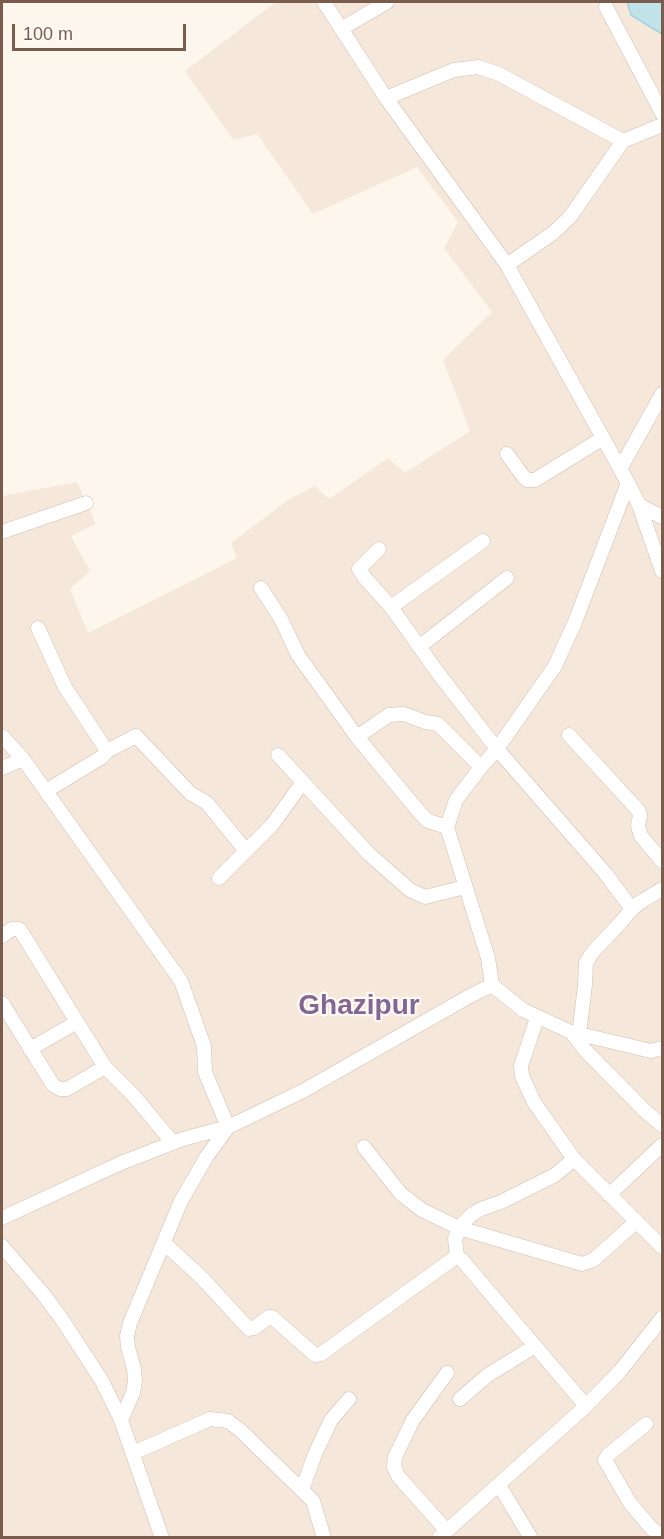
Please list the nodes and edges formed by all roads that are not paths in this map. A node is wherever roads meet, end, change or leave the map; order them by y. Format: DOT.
graph roads {
  1 [pos="324,2"];
  2 [pos="387,2"];
  3 [pos="606,7"];
  4 [pos="341,29"];
  5 [pos="386,98"];
  6 [pos="663,113"];
  7 [pos="663,125"];
  8 [pos="623,141"];
  9 [pos="507,265"];
  10 [pos="663,394"];
  11 [pos="603,438"];
  12 [pos="507,454"];
  13 [pos="620,469"];
  14 [pos="628,483"];
  15 [pos="86,503"];
  16 [pos="639,504"];
  17 [pos="663,517"];
  18 [pos="2,532"];
  19 [pos="483,541"];
  20 [pos="379,549"];
  21 [pos="663,571"];
  22 [pos="507,578"];
  23 [pos="261,588"];
  24 [pos="390,607"];
  25 [pos="38,628"];
  26 [pos="419,647"];
  27 [pos="569,735"];
  28 [pos="2,736"];
  29 [pos="357,737"];
  30 [pos="497,749"];
  31 [pos="107,751"];
  32 [pos="278,754"];
  33 [pos="23,759"];
  34 [pos="481,767"];
  35 [pos="2,768"];
  36 [pos="303,782"];
  37 [pos="46,791"];
  38 [pos="447,826"];
  39 [pos="246,851"];
  40 [pos="663,861"];
  41 [pos="219,878"];
  42 [pos="465,887"];
  43 [pos="663,889"];
  44 [pos="632,909"];
  45 [pos="2,936"];
  46 [pos="492,986"];
  47 [pos="2,1003"];
  48 [pos="537,1018"];
  49 [pos="77,1022"];
  50 [pos="575,1033"];
  51 [pos="663,1048"];
  52 [pos="30,1049"];
  53 [pos="105,1067"];
  54 [pos="663,1125"];
  55 [pos="228,1127"];
  56 [pos="174,1143"];
  57 [pos="663,1144"];
  58 [pos="364,1147"];
  59 [pos="574,1159"];
  60 [pos="609,1195"];
  61 [pos="2,1218"];
  62 [pos="636,1222"];
  63 [pos="459,1228"];
  64 [pos="164,1243"];
  65 [pos="2,1246"];
  66 [pos="663,1247"];
  67 [pos="457,1256"];
  68 [pos="663,1318"];
  69 [pos="535,1346"];
  70 [pos="447,1372"];
  71 [pos="349,1399"];
  72 [pos="460,1399"];
  73 [pos="586,1406"];
  74 [pos="121,1420"];
  75 [pos="646,1424"];
  76 [pos="133,1453"];
  77 [pos="499,1485"];
  78 [pos="302,1491"];
  79 [pos="443,1534"];
  80 [pos="663,1536"];
  81 [pos="162,1538"];
  82 [pos="324,1538"];
  83 [pos="531,1538"];
  1 -- 4 [label="street"];
  2 -- 4 [label="street"];
  3 -- 6 [label="street"];
  4 -- 5 [label="street"];
  5 -- 8 [label="street"];
  5 -- 9 [label="street"];
  7 -- 8 [label="street"];
  8 -- 9 [label="street"];
  9 -- 11 [label="street"];
  10 -- 13 [label="street"];
  11 -- 12 [label="street"];
  11 -- 13 [label="street"];
  13 -- 14 [label="street"];
  14 -- 16 [label="street"];
  14 -- 30 [label="street"];
  15 -- 18 [label="street"];
  16 -- 17 [label="street"];
  16 -- 21 [label="street"];
  19 -- 24 [label="street"];
  20 -- 24 [label="street"];
  22 -- 26 [label="street"];
  23 -- 29 [label="street"];
  24 -- 26 [label="street"];
  25 -- 31 [label="street"];
  26 -- 30 [label="street"];
  27 -- 40 [label="street"];
  28 -- 33 [label="street"];
  29 -- 34 [label="street"];
  29 -- 38 [label="street"];
  30 -- 34 [label="street"];
  30 -- 44 [label="street"];
  31 -- 37 [label="street"];
  31 -- 39 [label="street"];
  32 -- 36 [label="street"];
  33 -- 35 [label="street"];
  33 -- 37 [label="street"];
  34 -- 38 [label="street"];
  36 -- 39 [label="street"];
  36 -- 42 [label="street"];
  37 -- 55 [label="street"];
  38 -- 42 [label="street"];
  39 -- 41 [label="street"];
  42 -- 46 [label="street"];
  43 -- 44 [label="street"];
  44 -- 50 [label="street"];
  45 -- 49 [label="street"];
  46 -- 48 [label="street"];
  46 -- 55 [label="street"];
  47 -- 52 [label="street"];
  48 -- 50 [label="street"];
  48 -- 59 [label="street"];
  49 -- 52 [label="street"];
  49 -- 53 [label="street"];
  50 -- 51 [label="street"];
  50 -- 54 [label="street"];
  52 -- 53 [label="street"];
  53 -- 56 [label="street"];
  55 -- 56 [label="street"];
  55 -- 64 [label="street"];
  56 -- 61 [label="street"];
  57 -- 60 [label="street"];
  58 -- 63 [label="street"];
  59 -- 60 [label="street"];
  59 -- 63 [label="street"];
  60 -- 62 [label="street"];
  62 -- 63 [label="street"];
  62 -- 66 [label="street"];
  63 -- 67 [label="street"];
  64 -- 67 [label="street"];
  64 -- 74 [label="street"];
  65 -- 74 [label="street"];
  67 -- 69 [label="street"];
  68 -- 73 [label="street"];
  69 -- 72 [label="street"];
  69 -- 73 [label="street"];
  70 -- 79 [label="street"];
  71 -- 78 [label="street"];
  73 -- 77 [label="street"];
  74 -- 76 [label="street"];
  75 -- 80 [label="street"];
  76 -- 78 [label="street"];
  76 -- 81 [label="street"];
  77 -- 79 [label="street"];
  77 -- 83 [label="street"];
  78 -- 82 [label="street"];
}
